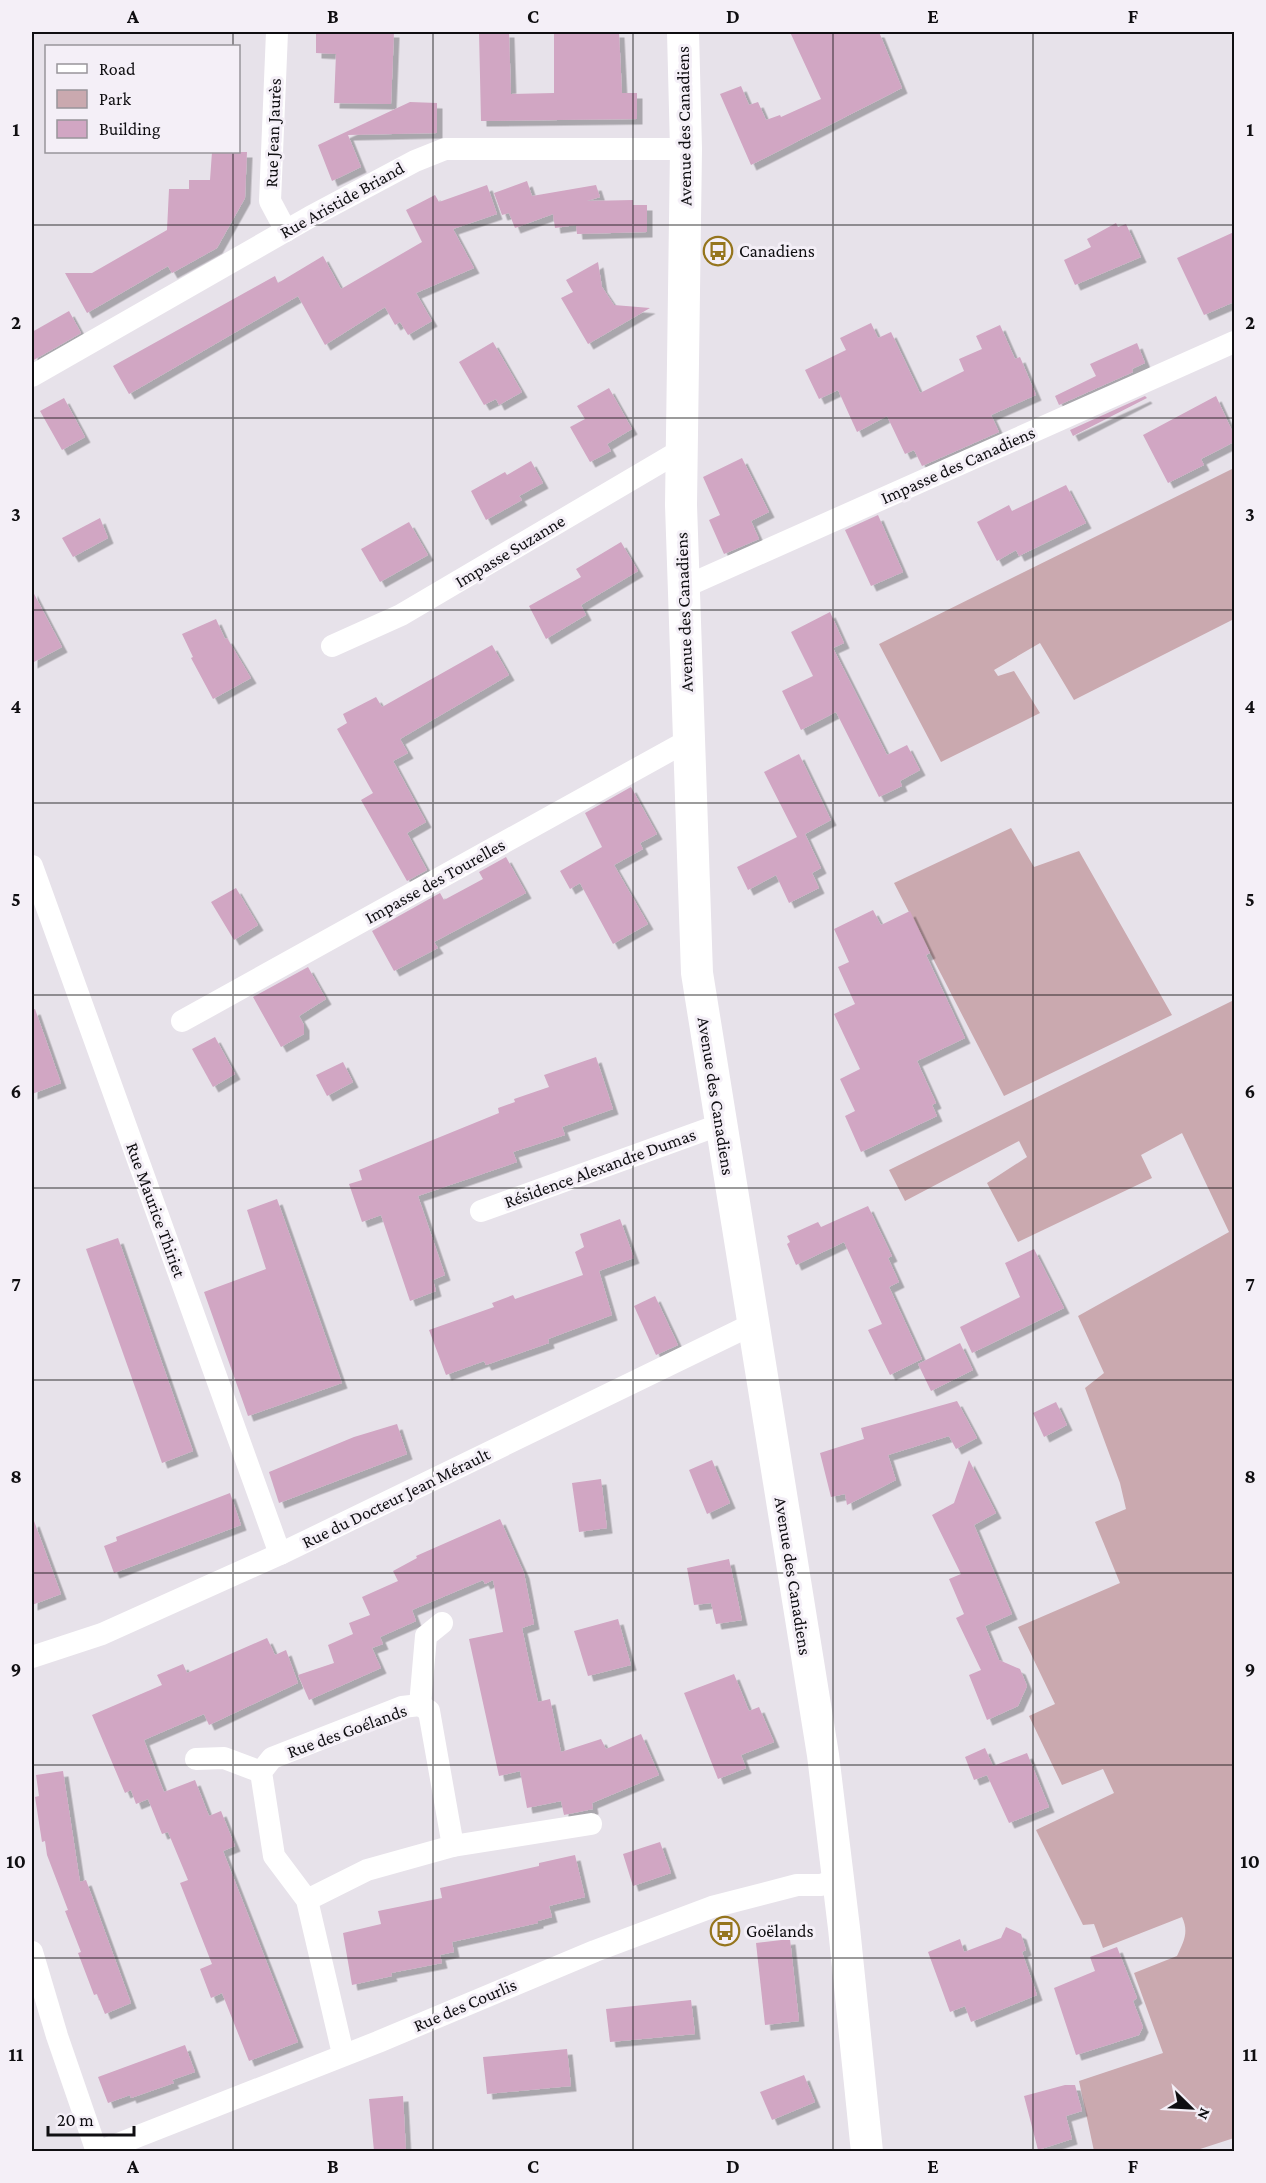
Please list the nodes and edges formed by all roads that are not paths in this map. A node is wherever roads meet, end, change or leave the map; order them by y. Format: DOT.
graph roads {
  1 [pos="277,32"];
  2 [pos="683,32"];
  3 [pos="686,149"];
  4 [pos="286,231"];
  5 [pos="1234,342"];
  6 [pos="32,376"];
  7 [pos="683,449"];
  8 [pos="682,588"];
  9 [pos="332,646"];
  10 [pos="687,741"];
  11 [pos="32,866"];
  12 [pos="182,1021"];
  13 [pos="719,1125"];
  14 [pos="481,1211"];
  15 [pos="753,1324"];
  16 [pos="280,1554"];
  17 [pos="442,1623"];
  18 [pos="32,1657"];
  19 [pos="420,1705"];
  20 [pos="196,1759"];
  21 [pos="261,1772"];
  22 [pos="591,1824"];
  23 [pos="453,1846"];
  24 [pos="837,1879"];
  25 [pos="307,1900"];
  26 [pos="32,1952"];
  27 [pos="343,2054"];
  28 [pos="98,2151"];
  29 [pos="867,2151"];
  1 -- 4 [label="street, Rue Jean Jaurès"];
  2 -- 3 [label="street, Avenue des Canadiens"];
  3 -- 4 [label="street, Rue Aristide Briand"];
  3 -- 7 [label="street, Avenue des Canadiens"];
  4 -- 6 [label="street, Rue Aristide Briand"];
  5 -- 8 [label="street, Impasse des Canadiens"];
  7 -- 8 [label="street, Avenue des Canadiens"];
  7 -- 9 [label="street, Impasse Suzanne"];
  8 -- 10 [label="street, Avenue des Canadiens"];
  10 -- 12 [label="street, Impasse des Tourelles"];
  10 -- 13 [label="street, Avenue des Canadiens"];
  11 -- 16 [label="street, Rue Maurice Thiriet"];
  13 -- 14 [label="street, Résidence Alexandre Dumas"];
  13 -- 15 [label="street, Avenue des Canadiens"];
  15 -- 16 [label="street, Rue du Docteur Jean Mérault"];
  15 -- 24 [label="street, Avenue des Canadiens"];
  16 -- 18 [label="street, Rue du Docteur Jean Mérault"];
  17 -- 19 [label="street"];
  19 -- 21 [label="street, Rue des Goélands"];
  19 -- 23 [label="street, Rue des Goélands"];
  20 -- 21 [label="street"];
  21 -- 25 [label="street"];
  22 -- 23 [label="street"];
  23 -- 25 [label="street"];
  24 -- 27 [label="street, Rue des Courlis"];
  24 -- 29 [label="street, Avenue des Canadiens"];
  25 -- 27 [label="street"];
  26 -- 28 [label="street"];
  27 -- 28 [label="street, Rue des Courlis"];
}
